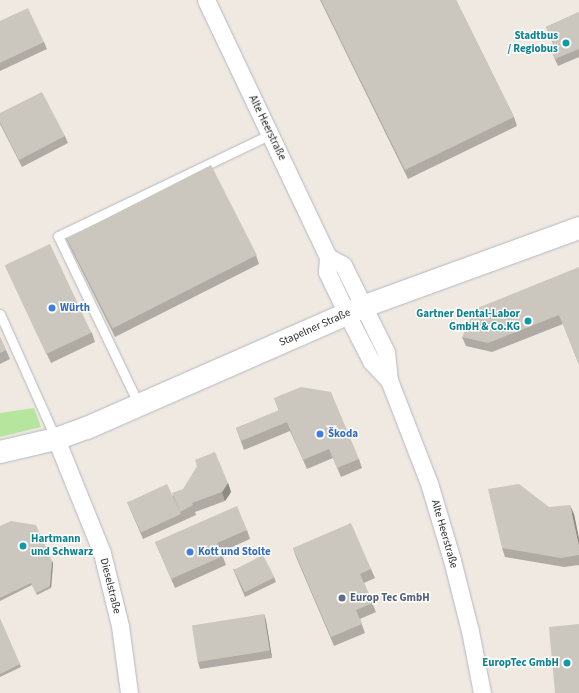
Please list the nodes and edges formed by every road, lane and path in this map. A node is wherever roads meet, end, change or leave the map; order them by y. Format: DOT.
graph roads {
  1 [pos="206,0"];
  2 [pos="270,134"];
  3 [pos="579,228"];
  4 [pos="356,310"];
  5 [pos="0,314"];
  6 [pos="139,405"];
  7 [pos="56,439"];
  8 [pos="0,452"];
  9 [pos="129,693"];
  10 [pos="482,693"];
  1 -- 2 [label="street, Alte Heerstraße"];
  2 -- 4 [label="street, Alte Heerstraße"];
  2 -- 6 [label="lane"];
  3 -- 4 [label="street, Stapelner Straße"];
  4 -- 6 [label="street, Stapelner Straße"];
  4 -- 10 [label="street, Alte Heerstraße"];
  5 -- 7 [label="lane"];
  6 -- 7 [label="street, Stapelner Straße"];
  7 -- 8 [label="street, Stapelner Straße"];
  7 -- 9 [label="street, Dieselstraße"];
}
